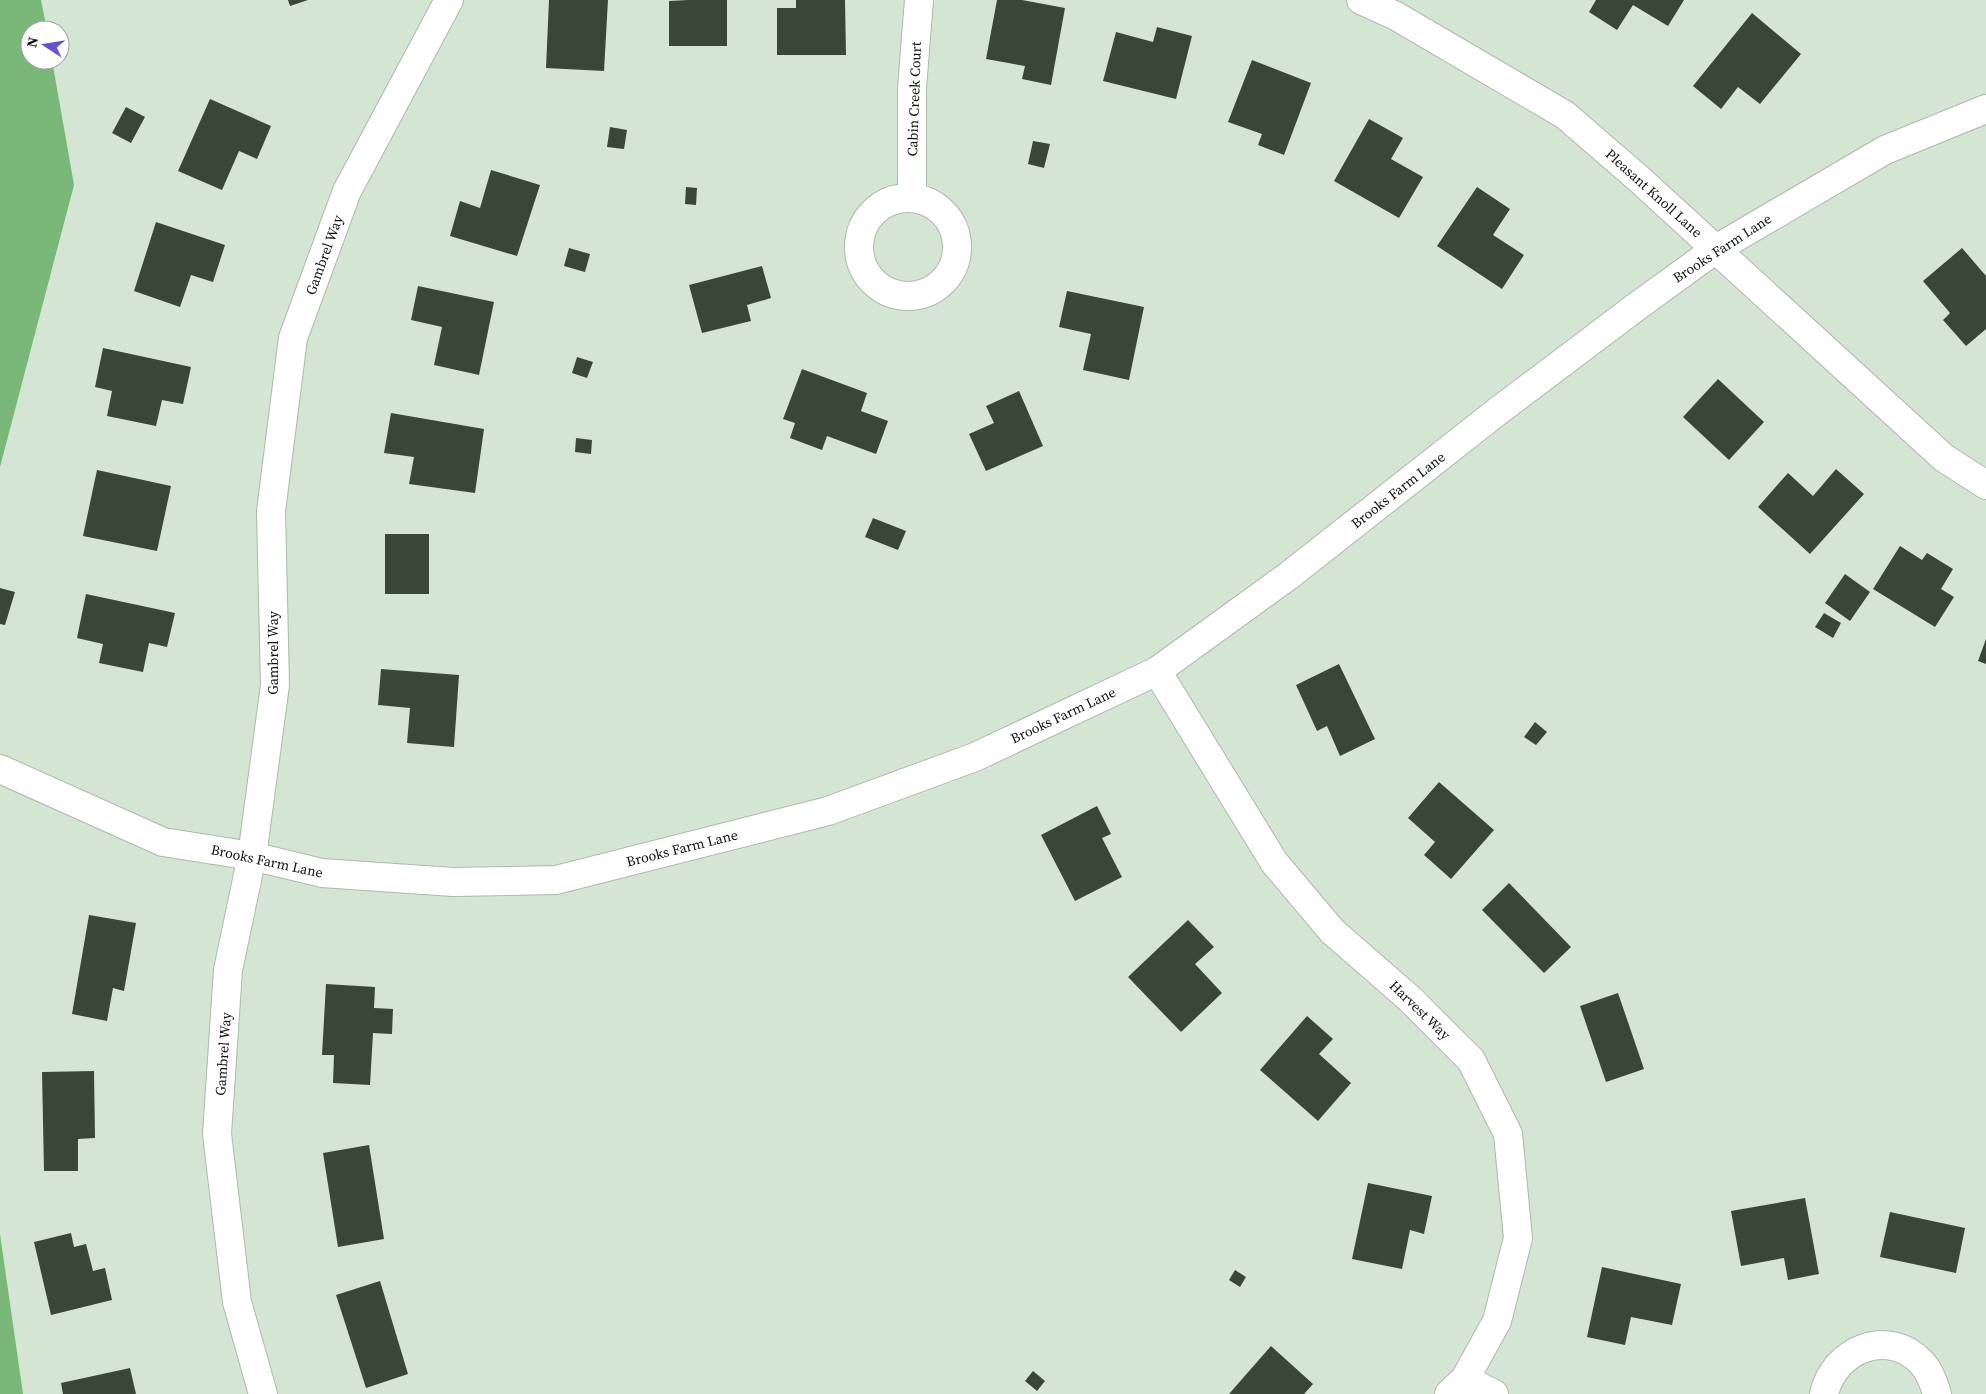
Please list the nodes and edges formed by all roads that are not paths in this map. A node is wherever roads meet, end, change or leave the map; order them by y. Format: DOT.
graph roads {
  1 [pos="448,0"];
  2 [pos="919,0"];
  3 [pos="1361,0"];
  4 [pos="1986,109"];
  5 [pos="912,197"];
  6 [pos="1716,249"];
  7 [pos="1986,485"];
  8 [pos="1156,671"];
  9 [pos="0,769"];
  10 [pos="252,856"];
  11 [pos="1457,1387"];
  12 [pos="263,1394"];
  13 [pos="1494,1394"];
  14 [pos="1824,1394"];
  15 [pos="1937,1394"];
  1 -- 10 [label="street, Gambrel Way"];
  2 -- 5 [label="street, Cabin Creek Court"];
  3 -- 6 [label="street, Pleasant Knoll Lane"];
  4 -- 6 [label="street, Brooks Farm Lane"];
  6 -- 7 [label="street, Pleasant Knoll Lane"];
  6 -- 8 [label="street, Brooks Farm Lane"];
  8 -- 10 [label="street, Brooks Farm Lane"];
  8 -- 11 [label="street, Harvest Way"];
  9 -- 10 [label="street, Brooks Farm Lane"];
  10 -- 12 [label="street, Gambrel Way"];
  11 -- 13 [label="street"];
  14 -- 15 [label="street"];
}
